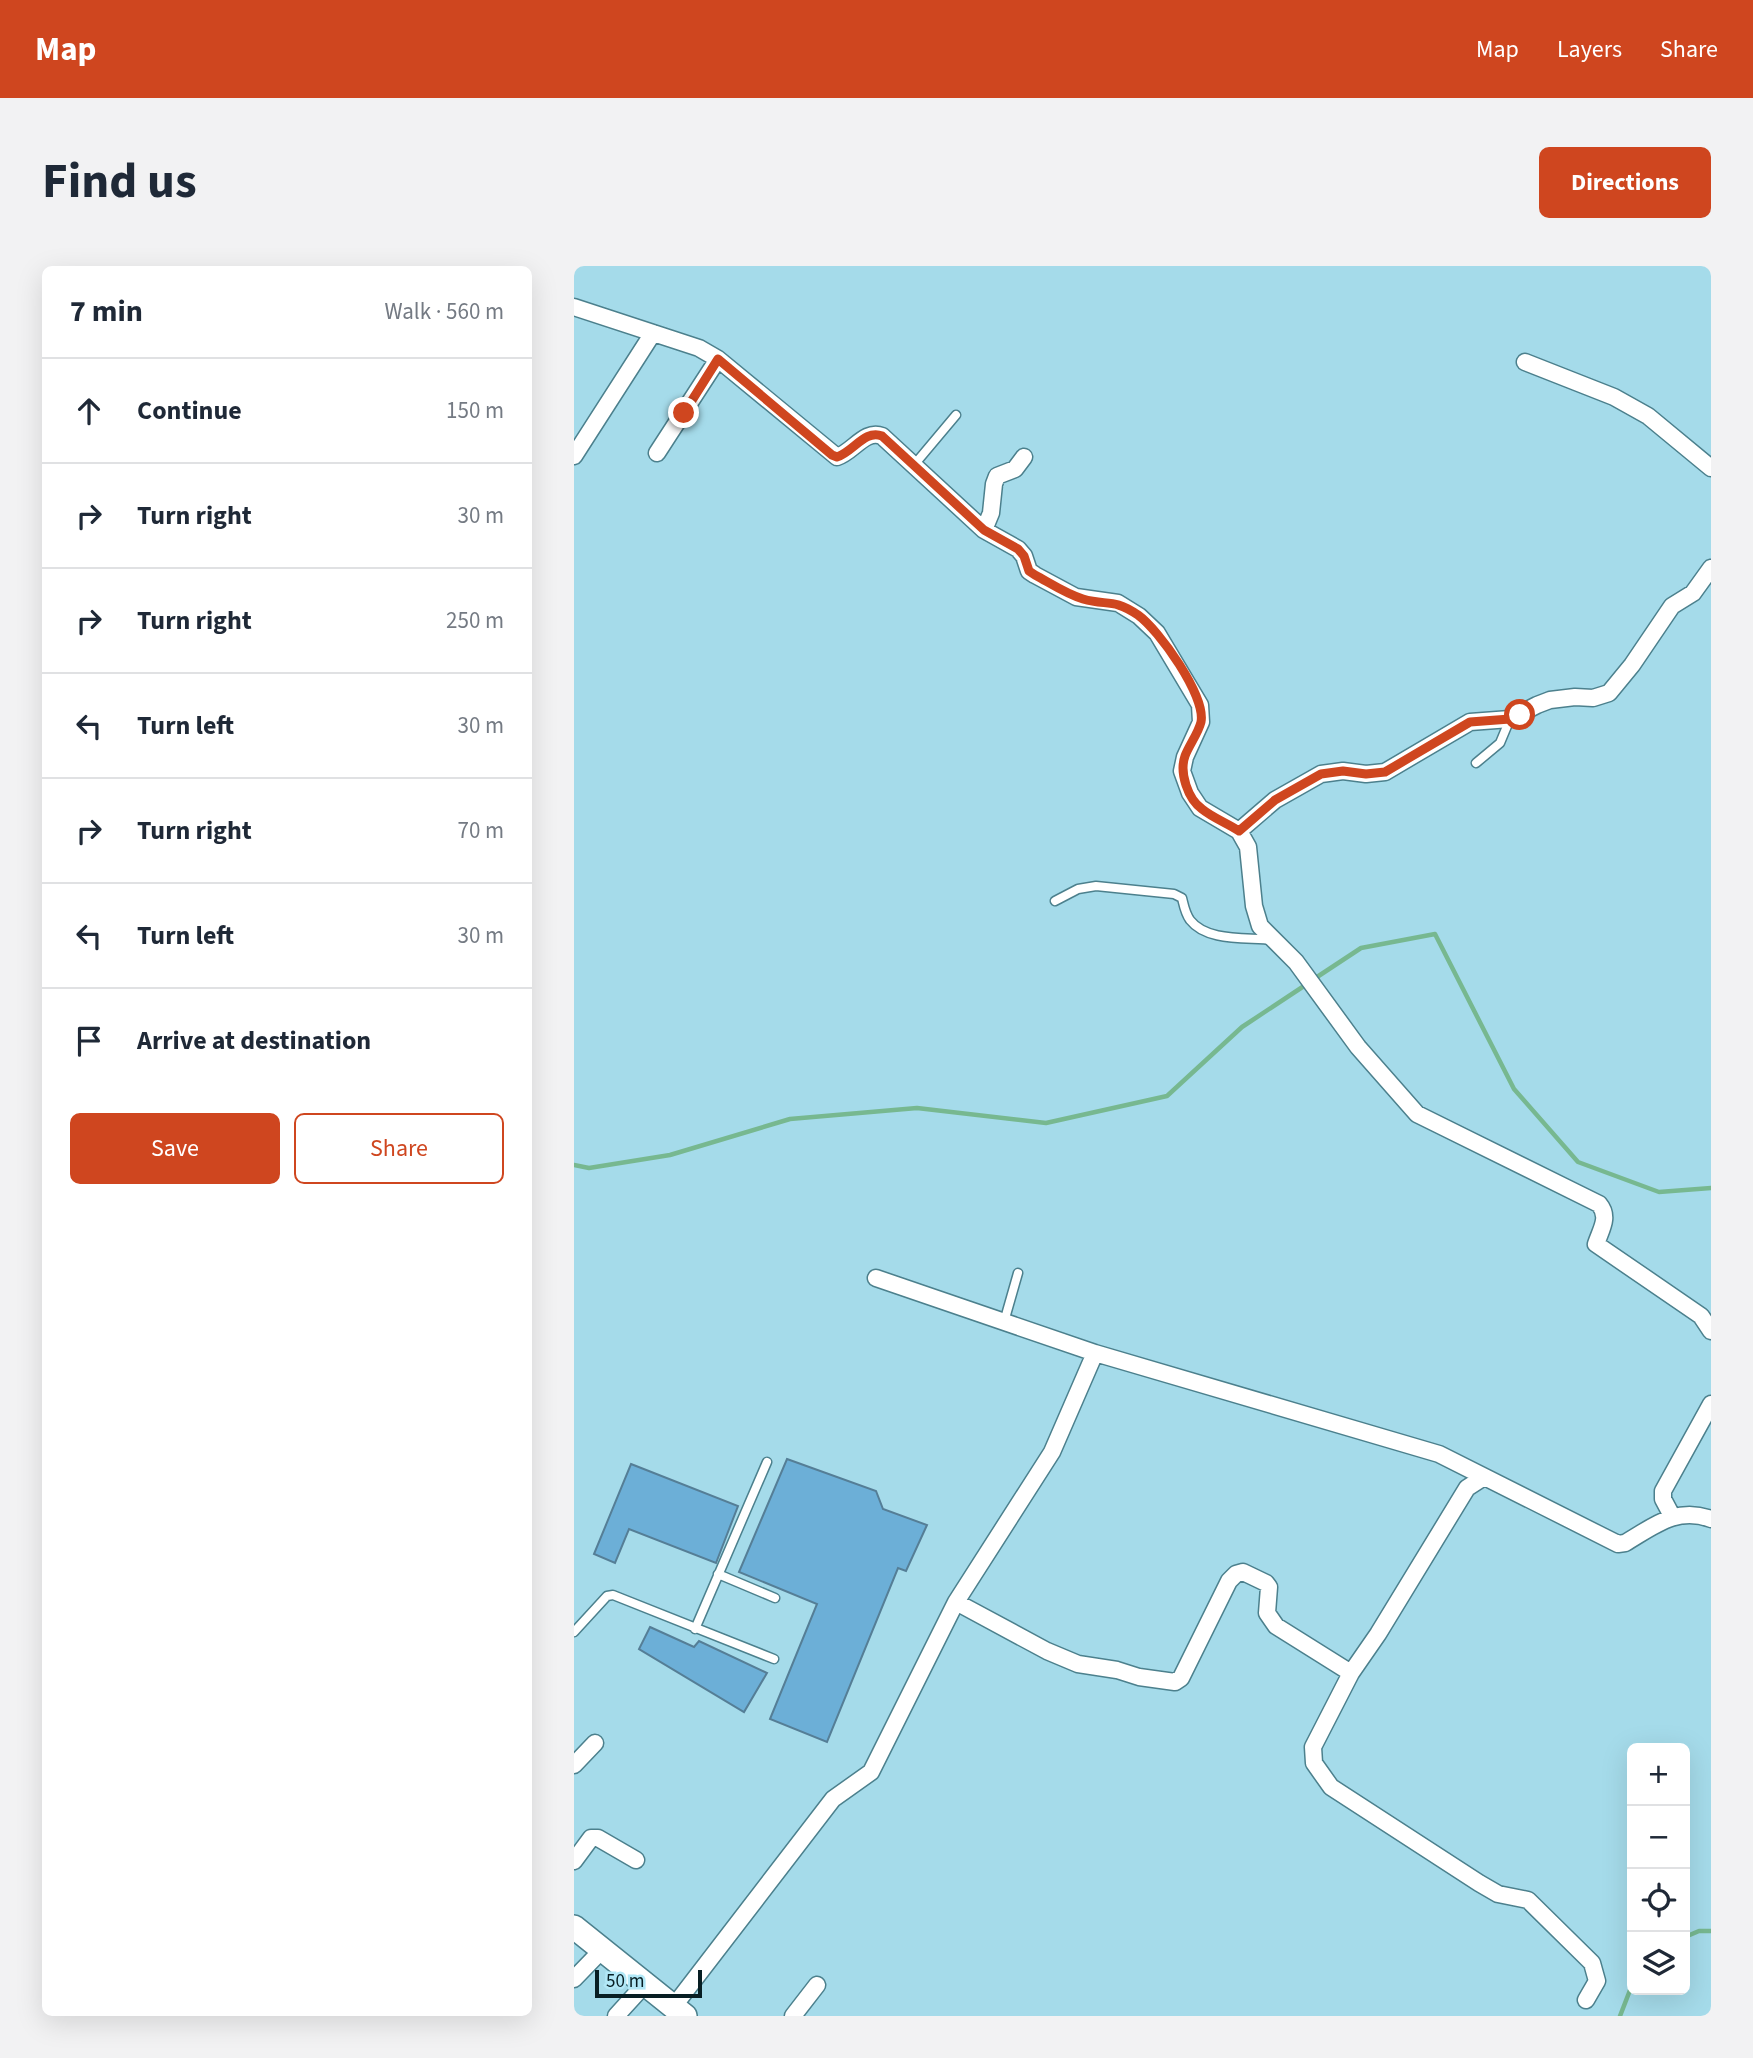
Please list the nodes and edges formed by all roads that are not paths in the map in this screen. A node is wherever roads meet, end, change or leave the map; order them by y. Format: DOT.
graph roads {
  1 [pos="574,307"];
  2 [pos="653,333"];
  3 [pos="718,359"];
  4 [pos="1525,362"];
  5 [pos="956,415"];
  6 [pos="657,453"];
  7 [pos="574,456"];
  8 [pos="1024,457"];
  9 [pos="914,465"];
  10 [pos="1711,468"];
  11 [pos="984,530"];
  12 [pos="1711,568"];
  13 [pos="1510,719"];
  14 [pos="1476,762"];
  15 [pos="1239,831"];
  16 [pos="1055,901"];
  17 [pos="1276,940"];
  18 [pos="1018,1273"];
  19 [pos="876,1278"];
  20 [pos="1004,1321"];
  21 [pos="1711,1331"];
  22 [pos="1095,1353"];
  23 [pos="1711,1404"];
  24 [pos="767,1462"];
  25 [pos="1484,1477"];
  26 [pos="1672,1516"];
  27 [pos="1711,1519"];
  28 [pos="718,1574"];
  29 [pos="775,1598"];
  30 [pos="956,1602"];
  31 [pos="695,1629"];
  32 [pos="574,1632"];
  33 [pos="774,1660"];
  34 [pos="1351,1673"];
  35 [pos="594,1744"];
  36 [pos="574,1765"];
  37 [pos="636,1860"];
  38 [pos="574,1861"];
  39 [pos="574,1927"];
  40 [pos="603,1949"];
  41 [pos="574,1979"];
  42 [pos="646,1983"];
  43 [pos="817,1985"];
  44 [pos="1586,2000"];
  45 [pos="680,2011"];
  46 [pos="616,2016"];
  47 [pos="793,2016"];
  1 -- 2 [label="street"];
  2 -- 3 [label="street"];
  2 -- 7 [label="street"];
  3 -- 6 [label="street"];
  3 -- 9 [label="street"];
  4 -- 10 [label="street"];
  5 -- 9 [label="lane"];
  8 -- 11 [label="street"];
  9 -- 11 [label="street"];
  11 -- 15 [label="street"];
  12 -- 13 [label="street"];
  13 -- 14 [label="lane"];
  13 -- 15 [label="street"];
  15 -- 17 [label="street"];
  16 -- 17 [label="lane"];
  17 -- 21 [label="street"];
  18 -- 20 [label="lane"];
  19 -- 20 [label="street"];
  20 -- 22 [label="street"];
  22 -- 25 [label="street"];
  22 -- 30 [label="street"];
  23 -- 26 [label="street"];
  24 -- 28 [label="lane"];
  25 -- 26 [label="street"];
  25 -- 34 [label="street"];
  26 -- 27 [label="street"];
  28 -- 29 [label="lane"];
  28 -- 31 [label="lane"];
  30 -- 34 [label="street"];
  30 -- 45 [label="street"];
  31 -- 32 [label="lane"];
  31 -- 33 [label="lane"];
  34 -- 44 [label="street"];
  35 -- 36 [label="street"];
  37 -- 38 [label="street"];
  39 -- 40 [label="main road"];
  40 -- 41 [label="street"];
  40 -- 42 [label="main road"];
  42 -- 45 [label="main road"];
  42 -- 46 [label="street"];
  43 -- 47 [label="street"];
}
